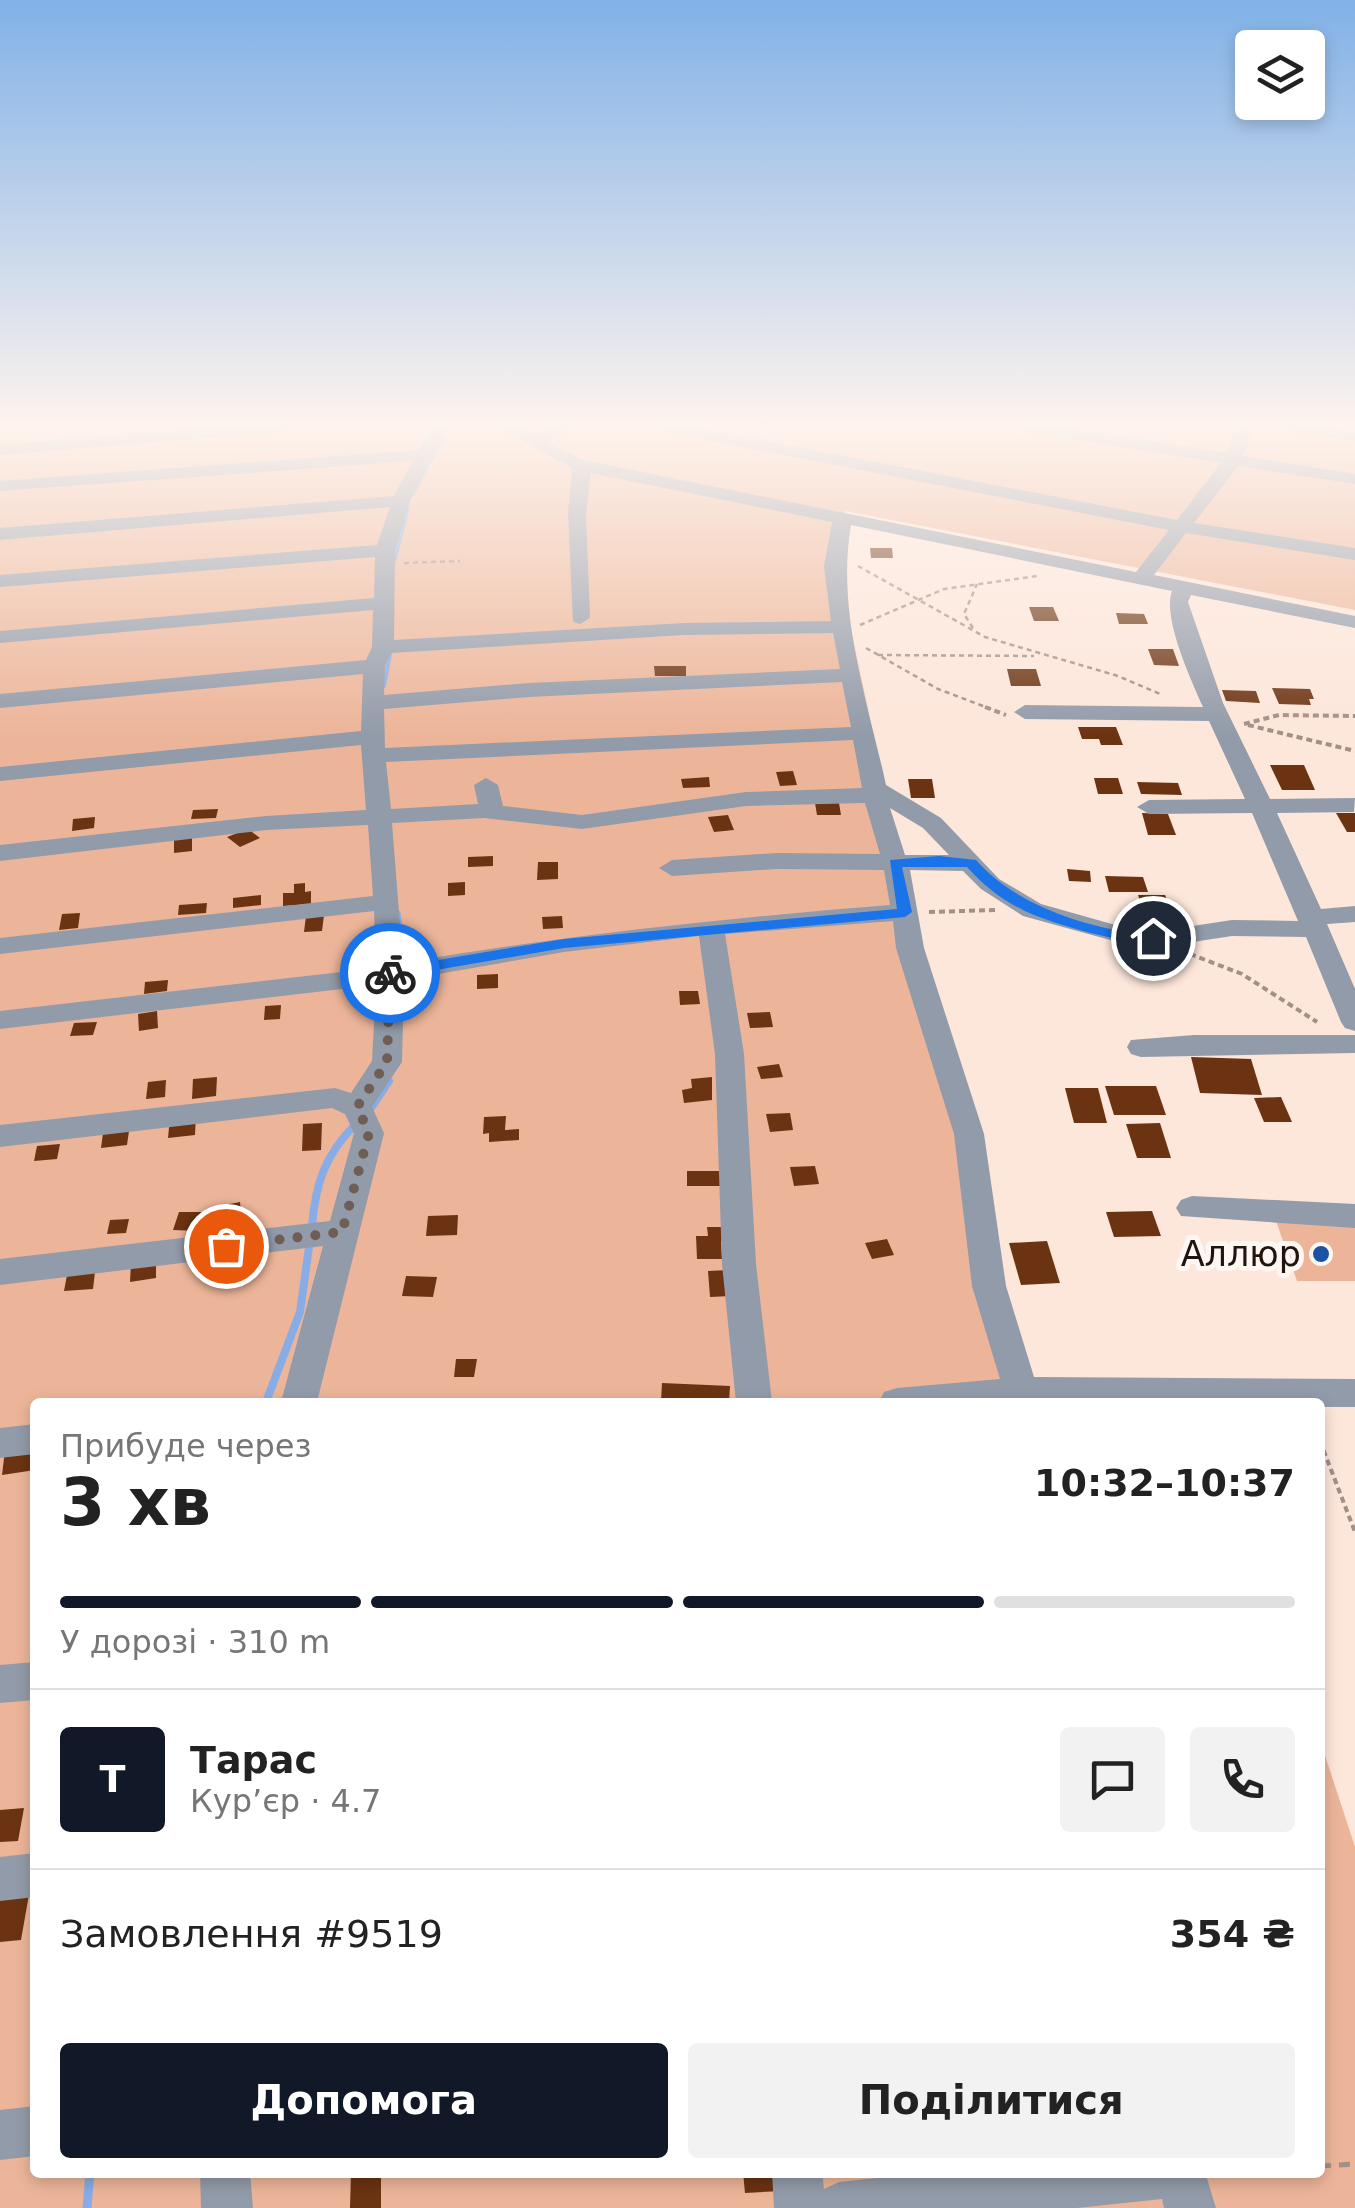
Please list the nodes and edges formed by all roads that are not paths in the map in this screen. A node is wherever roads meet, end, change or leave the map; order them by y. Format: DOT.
graph roads {
  1 [pos="60,529"];
  2 [pos="396,529"];
  3 [pos="580,529"];
  4 [pos="828,529"];
  5 [pos="1178,529"];
  6 [pos="1199,529"];
  7 [pos="841,533"];
  8 [pos="0,534"];
  9 [pos="1355,554"];
  10 [pos="392,557"];
  11 [pos="1140,580"];
  12 [pos="0,581"];
  13 [pos="1183,589"];
  14 [pos="381,603"];
  15 [pos="580,618"];
  16 [pos="1355,622"];
  17 [pos="0,637"];
  18 [pos="853,650"];
  19 [pos="385,651"];
  20 [pos="0,701"];
  21 [pos="372,702"];
  22 [pos="1026,712"];
  23 [pos="1219,719"];
  24 [pos="865,733"];
  25 [pos="372,746"];
  26 [pos="0,774"];
  27 [pos="486,785"];
  28 [pos="876,792"];
  29 [pos="1354,805"];
  30 [pos="1260,806"];
  31 [pos="1149,808"];
  32 [pos="484,811"];
  33 [pos="386,817"];
  34 [pos="0,852"];
  35 [pos="895,863"];
  36 [pos="971,863"];
  37 [pos="672,868"];
  38 [pos="388,902"];
  39 [pos="905,912"];
  40 [pos="1355,914"];
  41 [pos="1311,923"];
  42 [pos="710,928"];
  43 [pos="0,946"];
  44 [pos="390,971"];
  45 [pos="0,1020"];
  46 [pos="1352,1036"];
  47 [pos="1141,1048"];
  48 [pos="361,1113"];
  49 [pos="0,1136"];
  50 [pos="1192,1208"];
  51 [pos="1355,1216"];
  52 [pos="321,1234"];
  53 [pos="0,1272"];
  54 [pos="1355,1393"];
  55 [pos="1020,1397"];
  56 [pos="300,1398"];
  57 [pos="754,1398"];
  58 [pos="30,1439"];
  59 [pos="0,1443"];
  60 [pos="30,1682"];
  61 [pos="0,1684"];
  62 [pos="30,1876"];
  63 [pos="0,1879"];
  64 [pos="30,2132"];
  65 [pos="0,2135"];
  66 [pos="225,2178"];
  67 [pos="798,2178"];
  68 [pos="1122,2178"];
  69 [pos="1181,2178"];
  70 [pos="227,2208"];
  71 [pos="800,2208"];
  72 [pos="839,2208"];
  73 [pos="1190,2208"];
  1 -- 8 [label="street"];
  2 -- 10 [label="street"];
  3 -- 15 [label="street"];
  4 -- 7 [label="street"];
  5 -- 11 [label="street"];
  6 -- 9 [label="street"];
  7 -- 11 [label="street"];
  7 -- 18 [label="street"];
  10 -- 12 [label="street"];
  10 -- 14 [label="street"];
  11 -- 13 [label="street"];
  13 -- 16 [label="street"];
  13 -- 23 [label="street"];
  14 -- 17 [label="street"];
  14 -- 19 [label="street"];
  18 -- 19 [label="street"];
  18 -- 21 [label="street"];
  18 -- 24 [label="street"];
  19 -- 20 [label="street"];
  19 -- 21 [label="street"];
  21 -- 25 [label="street"];
  22 -- 23 [label="street"];
  23 -- 30 [label="street"];
  24 -- 25 [label="street"];
  24 -- 28 [label="street"];
  25 -- 26 [label="street"];
  25 -- 33 [label="street"];
  27 -- 32 [label="street"];
  28 -- 32 [label="street"];
  28 -- 35 [label="street"];
  28 -- 36 [label="street"];
  29 -- 30 [label="street"];
  30 -- 31 [label="street"];
  30 -- 41 [label="street"];
  32 -- 33 [label="street"];
  33 -- 34 [label="street"];
  33 -- 38 [label="street"];
  35 -- 36 [label="street"];
  35 -- 37 [label="street"];
  35 -- 39 [label="street"];
  36 -- 41 [label="street"];
  38 -- 43 [label="street"];
  38 -- 44 [label="street"];
  39 -- 42 [label="street"];
  39 -- 55 [label="street"];
  40 -- 41 [label="street"];
  41 -- 46 [label="street"];
  42 -- 44 [label="street"];
  42 -- 57 [label="street"];
  44 -- 45 [label="street"];
  44 -- 48 [label="street"];
  46 -- 47 [label="street"];
  48 -- 49 [label="street"];
  48 -- 52 [label="street"];
  50 -- 51 [label="street"];
  52 -- 53 [label="street"];
  52 -- 56 [label="street"];
  54 -- 55 [label="street"];
  58 -- 59 [label="street"];
  60 -- 61 [label="street"];
  62 -- 63 [label="street"];
  64 -- 65 [label="street"];
  66 -- 70 [label="street"];
  67 -- 71 [label="street"];
  68 -- 72 [label="street"];
  69 -- 73 [label="street"];
}
